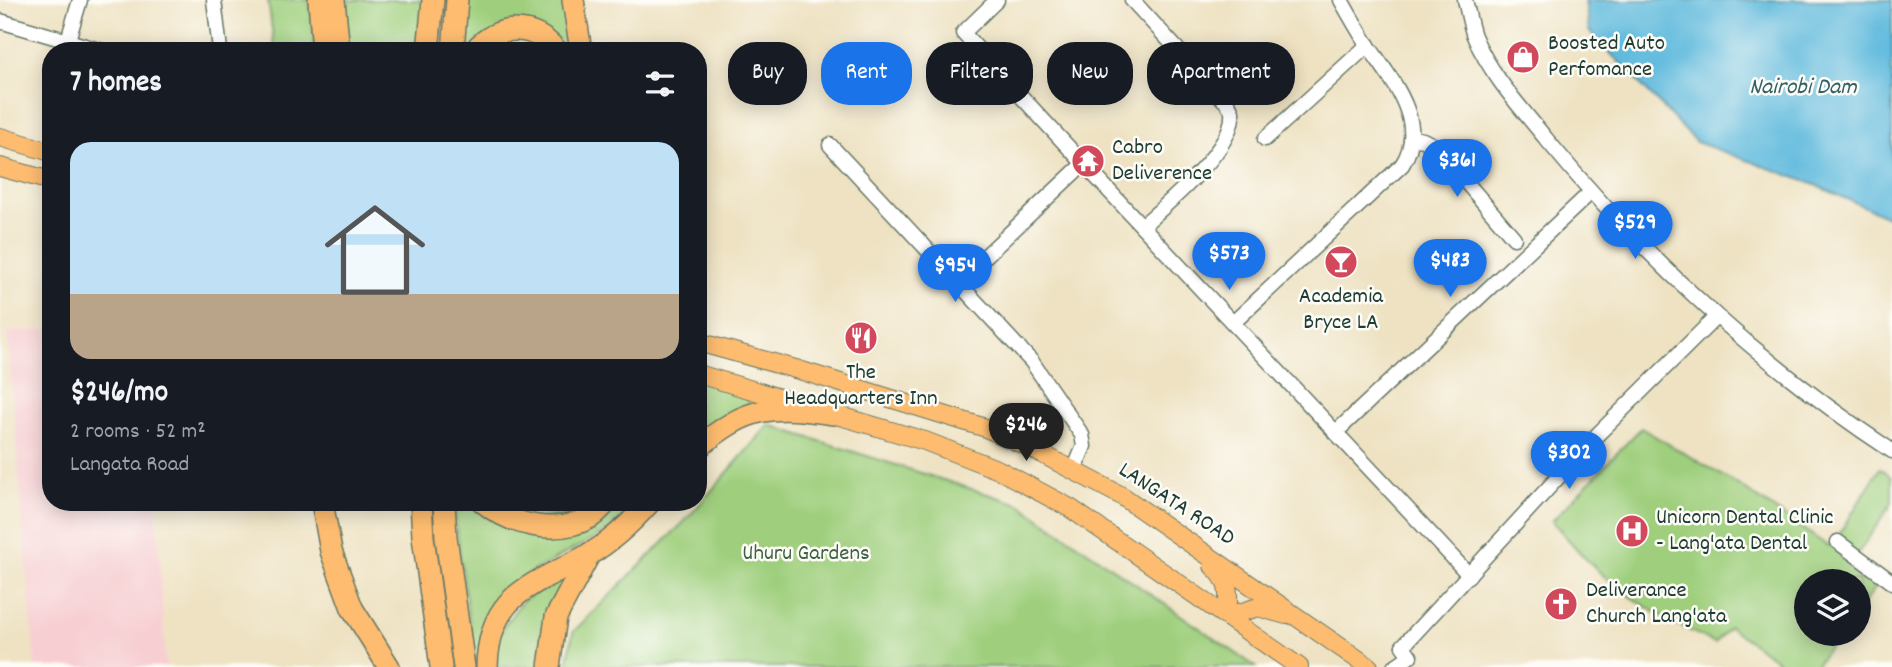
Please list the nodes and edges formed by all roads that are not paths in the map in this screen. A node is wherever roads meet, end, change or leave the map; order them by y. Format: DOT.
graph roads {
  1 [pos="80,0"];
  2 [pos="214,0"];
  3 [pos="319,0"];
  4 [pos="334,0"];
  5 [pos="433,0"];
  6 [pos="457,0"];
  7 [pos="573,0"];
  8 [pos="997,0"];
  9 [pos="1132,0"];
  10 [pos="1341,0"];
  11 [pos="1465,0"];
  12 [pos="0,21"];
  13 [pos="68,40"];
  14 [pos="74,42"];
  15 [pos="219,42"];
  16 [pos="322,42"];
  17 [pos="338,42"];
  18 [pos="429,42"];
  19 [pos="454,42"];
  20 [pos="484,42"];
  21 [pos="547,42"];
  22 [pos="580,42"];
  23 [pos="1368,45"];
  24 [pos="0,137"];
  25 [pos="1412,138"];
  26 [pos="1265,139"];
  27 [pos="830,145"];
  28 [pos="42,149"];
  29 [pos="1083,164"];
  30 [pos="0,167"];
  31 [pos="42,179"];
  32 [pos="1590,193"];
  33 [pos="1142,226"];
  34 [pos="1514,238"];
  35 [pos="958,282"];
  36 [pos="1716,317"];
  37 [pos="1234,322"];
  38 [pos="707,345"];
  39 [pos="707,377"];
  40 [pos="834,414"];
  41 [pos="1335,433"];
  42 [pos="707,441"];
  43 [pos="1892,450"];
  44 [pos="1074,470"];
  45 [pos="1122,496"];
  46 [pos="324,511"];
  47 [pos="422,511"];
  48 [pos="445,511"];
  49 [pos="495,511"];
  50 [pos="597,511"];
  51 [pos="610,511"];
  52 [pos="640,511"];
  53 [pos="1838,542"];
  54 [pos="599,547"];
  55 [pos="1469,575"];
  56 [pos="1892,582"];
  57 [pos="1227,617"];
  58 [pos="1403,646"];
  59 [pos="1340,647"];
  60 [pos="389,667"];
  61 [pos="442,667"];
  62 [pos="464,667"];
  63 [pos="486,667"];
  64 [pos="549,667"];
  65 [pos="1299,667"];
  66 [pos="1369,667"];
  67 [pos="1394,667"];
  68 [pos="1409,667"];
  1 -- 13 [label="street"];
  2 -- 15 [label="street"];
  3 -- 16 [label="highway"];
  4 -- 17 [label="highway"];
  5 -- 18 [label="highway"];
  6 -- 19 [label="highway"];
  7 -- 22 [label="highway"];
  8 -- 29 [label="street"];
  9 -- 33 [label="street"];
  10 -- 23 [label="street"];
  11 -- 32 [label="street"];
  12 -- 13 [label="street"];
  13 -- 14 [label="street"];
  20 -- 21 [label="highway"];
  23 -- 25 [label="street"];
  23 -- 26 [label="street"];
  24 -- 28 [label="main road"];
  25 -- 34 [label="street"];
  25 -- 37 [label="street"];
  27 -- 35 [label="street"];
  29 -- 33 [label="street"];
  29 -- 35 [label="street"];
  30 -- 31 [label="main road"];
  32 -- 36 [label="street"];
  32 -- 41 [label="street"];
  33 -- 37 [label="street"];
  35 -- 44 [label="street"];
  36 -- 43 [label="street"];
  36 -- 55 [label="street"];
  37 -- 41 [label="street"];
  38 -- 44 [label="main road, LANGATA ROAD"];
  39 -- 40 [label="main road"];
  40 -- 42 [label="highway"];
  40 -- 57 [label="main road"];
  41 -- 55 [label="street"];
  44 -- 45 [label="main road, LANGATA ROAD"];
  45 -- 57 [label="main road"];
  45 -- 59 [label="main road, LANGATA ROAD"];
  46 -- 60 [label="highway"];
  47 -- 61 [label="highway"];
  48 -- 62 [label="highway"];
  49 -- 50 [label="highway"];
  51 -- 54 [label="highway"];
  52 -- 54 [label="highway"];
  53 -- 56 [label="street"];
  54 -- 63 [label="highway"];
  54 -- 64 [label="highway"];
  55 -- 58 [label="street"];
  57 -- 59 [label="main road"];
  57 -- 65 [label="main road"];
  58 -- 67 [label="street"];
  58 -- 68 [label="street"];
  59 -- 66 [label="main road, LANGATA ROAD"];
}
